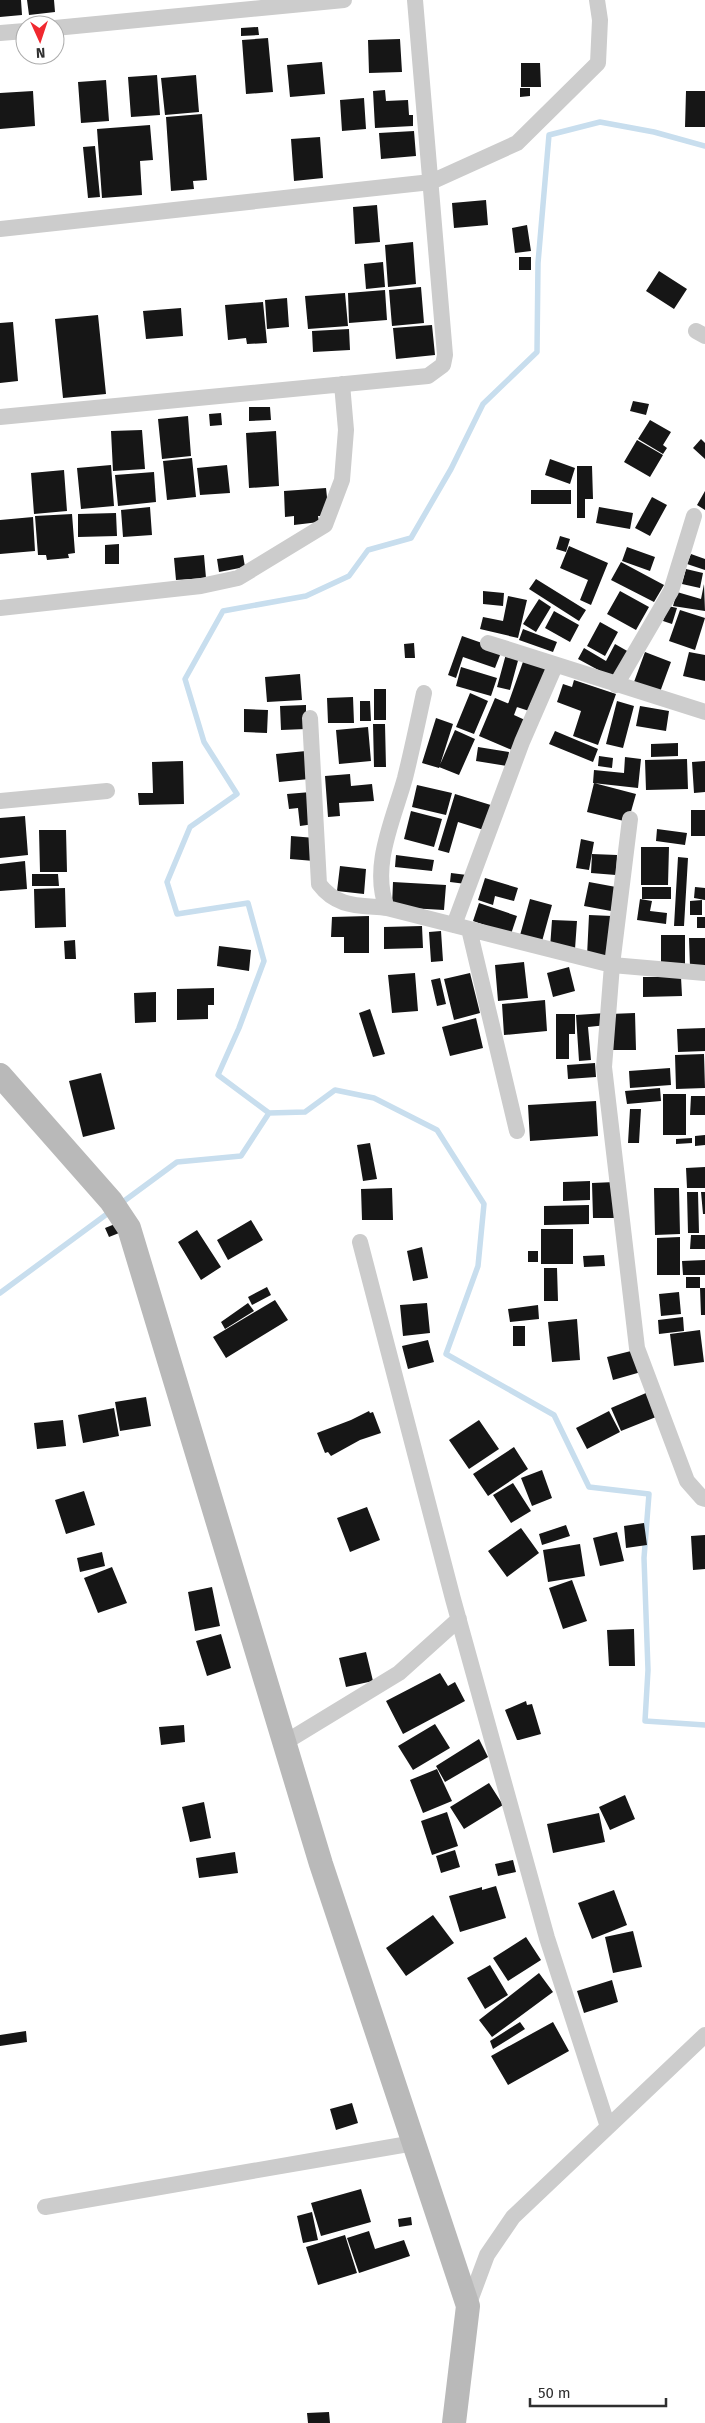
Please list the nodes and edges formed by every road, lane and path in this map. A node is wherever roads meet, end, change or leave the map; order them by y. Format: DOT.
graph roads {
  1 [pos="344,0"];
  2 [pos="414,0"];
  3 [pos="597,0"];
  4 [pos="65,27"];
  5 [pos="15,32"];
  6 [pos="0,33"];
  7 [pos="431,182"];
  8 [pos="0,229"];
  9 [pos="342,384"];
  10 [pos="0,417"];
  11 [pos="694,516"];
  12 [pos="0,608"];
  13 [pos="488,643"];
  14 [pos="555,666"];
  15 [pos="616,685"];
  16 [pos="424,693"];
  17 [pos="705,712"];
  18 [pos="310,718"];
  19 [pos="107,792"];
  20 [pos="0,801"];
  21 [pos="630,819"];
  22 [pos="387,908"];
  23 [pos="462,927"];
  24 [pos="612,965"];
  25 [pos="705,973"];
  26 [pos="0,1076"];
  27 [pos="517,1132"];
  28 [pos="360,1242"];
  29 [pos="705,1498"];
  30 [pos="459,1619"];
  31 [pos="284,1743"];
  32 [pos="705,2035"];
  33 [pos="608,2127"];
  34 [pos="414,2143"];
  35 [pos="45,2207"];
  36 [pos="468,2306"];
  37 [pos="454,2423"];
  1 -- 4 [label="street"];
  2 -- 7 [label="street"];
  3 -- 7 [label="street"];
  5 -- 6 [label="street"];
  7 -- 8 [label="street"];
  7 -- 9 [label="street"];
  9 -- 10 [label="street"];
  9 -- 12 [label="street"];
  11 -- 15 [label="street"];
  13 -- 14 [label="street"];
  14 -- 15 [label="street"];
  14 -- 23 [label="street"];
  15 -- 17 [label="street"];
  16 -- 22 [label="street"];
  18 -- 22 [label="street"];
  19 -- 20 [label="street"];
  21 -- 24 [label="street"];
  22 -- 23 [label="street"];
  23 -- 24 [label="street"];
  23 -- 27 [label="street"];
  24 -- 25 [label="street"];
  24 -- 29 [label="street"];
  26 -- 31 [label="street"];
  28 -- 30 [label="street"];
  30 -- 31 [label="street"];
  30 -- 33 [label="street"];
  31 -- 34 [label="street"];
  32 -- 33 [label="street"];
  33 -- 36 [label="street"];
  34 -- 35 [label="street"];
  34 -- 36 [label="street"];
  36 -- 37 [label="street"];
}
